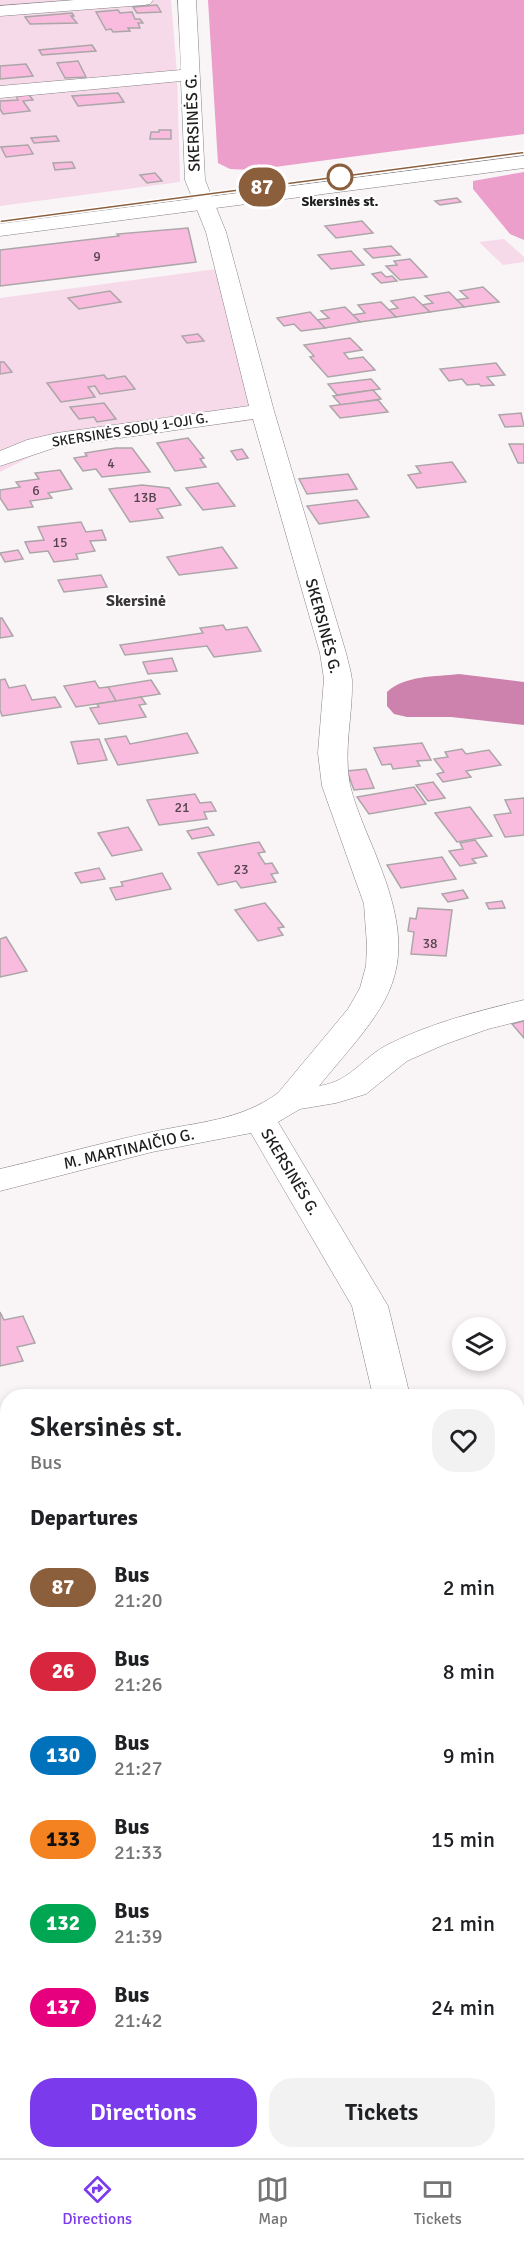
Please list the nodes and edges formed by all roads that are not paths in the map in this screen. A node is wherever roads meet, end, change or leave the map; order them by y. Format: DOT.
graph roads {
  1 [pos="144,0"];
  2 [pos="187,0"];
  3 [pos="0,11"];
  4 [pos="191,75"];
  5 [pos="0,92"];
  6 [pos="524,153"];
  7 [pos="524,162"];
  8 [pos="203,199"];
  9 [pos="0,220"];
  10 [pos="0,230"];
  11 [pos="262,411"];
  12 [pos="0,459"];
  13 [pos="524,1010"];
  14 [pos="290,1100"];
  15 [pos="260,1120"];
  16 [pos="0,1180"];
  17 [pos="390,1389"];
  1 -- 3 [label="main road"];
  2 -- 4 [label="main road, SKERSINĖS G."];
  4 -- 5 [label="main road"];
  4 -- 8 [label="main road, SKERSINĖS G."];
  6 -- 8 [label="main road"];
  7 -- 8 [label="main road"];
  8 -- 9 [label="main road"];
  8 -- 10 [label="main road"];
  8 -- 11 [label="main road, SKERSINĖS G."];
  11 -- 12 [label="main road, SKERSINĖS SODŲ 1-OJI G."];
  11 -- 14 [label="main road, SKERSINĖS G."];
  13 -- 14 [label="main road"];
  14 -- 15 [label="main road, SKERSINĖS G."];
  15 -- 16 [label="main road, M. MARTINAIČIO G."];
  15 -- 17 [label="main road, SKERSINĖS G."];
}
